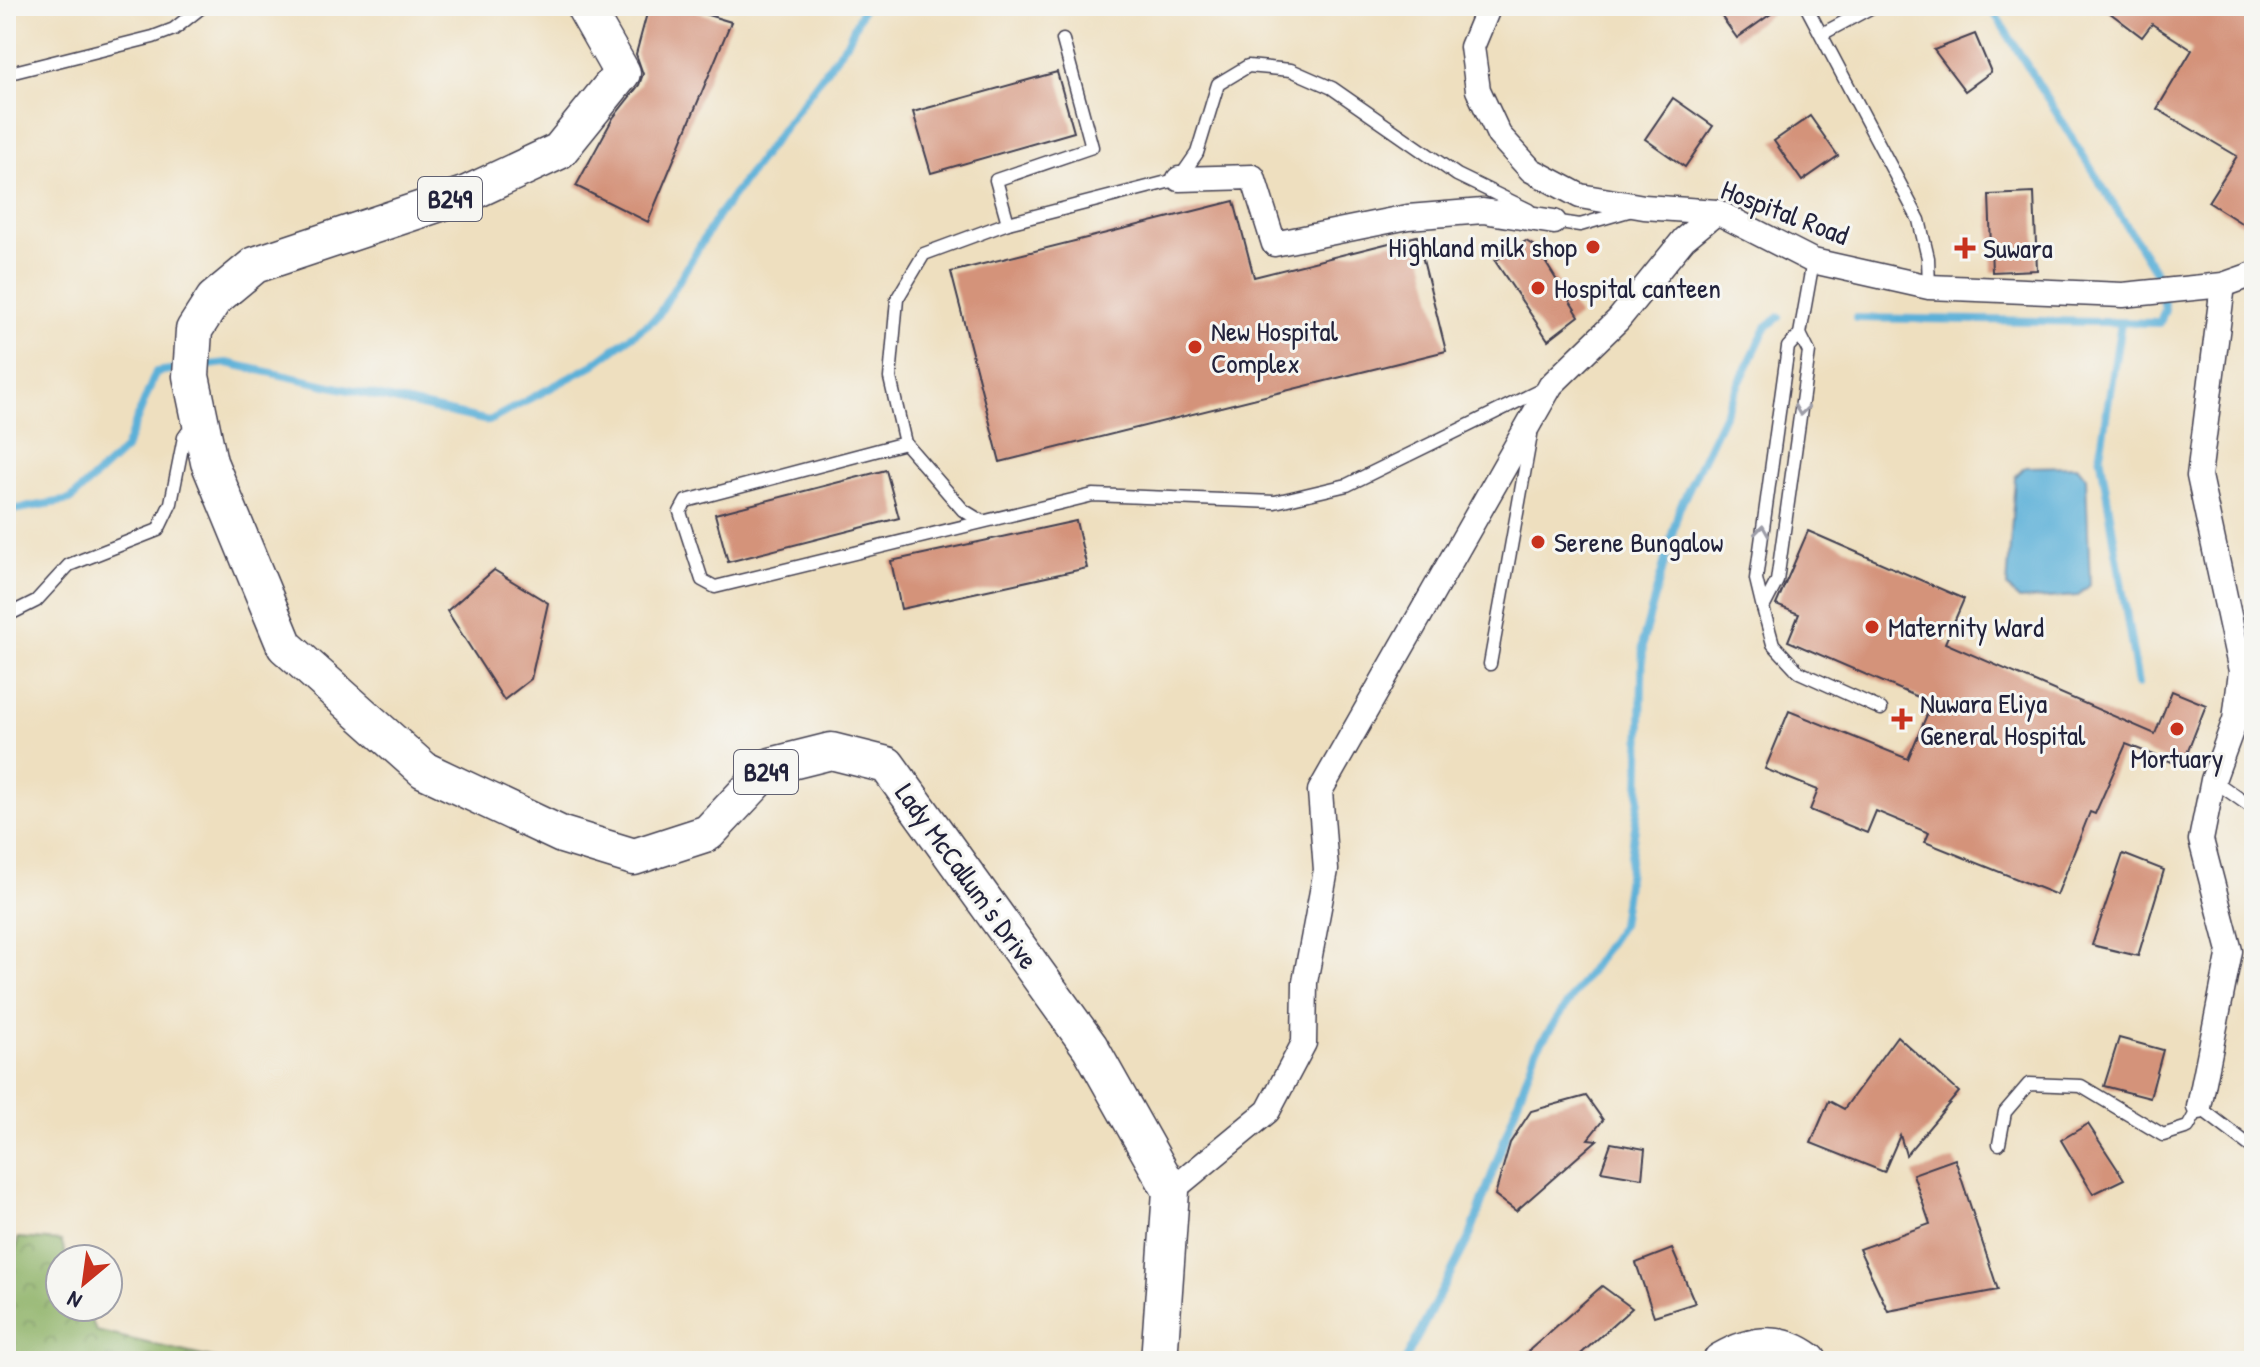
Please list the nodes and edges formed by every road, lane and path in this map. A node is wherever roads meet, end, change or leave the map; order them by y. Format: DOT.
graph roads {
  1 [pos="203,6"];
  2 [pos="584,6"];
  3 [pos="1489,6"];
  4 [pos="1806,6"];
  5 [pos="1874,6"];
  6 [pos="1822,34"];
  7 [pos="1063,40"];
  8 [pos="6,74"];
  9 [pos="1179,179"];
  10 [pos="1644,207"];
  11 [pos="1717,212"];
  12 [pos="1554,222"];
  13 [pos="1008,223"];
  14 [pos="1813,261"];
  15 [pos="2254,274"];
  16 [pos="2223,285"];
  17 [pos="1929,287"];
  18 [pos="1800,334"];
  19 [pos="1551,385"];
  20 [pos="1535,414"];
  21 [pos="201,427"];
  22 [pos="905,443"];
  23 [pos="981,521"];
  24 [pos="1763,608"];
  25 [pos="6,616"];
  26 [pos="1490,664"];
  27 [pos="1881,709"];
  28 [pos="2213,780"];
  29 [pos="2254,809"];
  30 [pos="2199,1107"];
  31 [pos="1999,1144"];
  32 [pos="2254,1149"];
  33 [pos="1171,1191"];
  34 [pos="1159,1361"];
  35 [pos="1721,1361"];
  36 [pos="1809,1361"];
  1 -- 8 [label="lane"];
  2 -- 21 [label="main road, B249"];
  3 -- 10 [label="street, Hospital Road"];
  4 -- 6 [label="lane"];
  5 -- 6 [label="lane"];
  6 -- 17 [label="lane"];
  7 -- 13 [label="lane"];
  9 -- 12 [label="street"];
  9 -- 12 [label="lane"];
  9 -- 13 [label="lane"];
  10 -- 11 [label="street, Hospital Road"];
  10 -- 12 [label="lane"];
  11 -- 14 [label="street, Hospital Road"];
  11 -- 19 [label="street"];
  13 -- 22 [label="lane"];
  14 -- 17 [label="street, Hospital Road"];
  14 -- 18 [label="lane"];
  15 -- 16 [label="street, Hospital Road"];
  16 -- 17 [label="street, Hospital Road"];
  16 -- 28 [label="street"];
  24 -- 18 [label="lane, one-way"];
  18 -- 24 [label="lane, one-way"];
  19 -- 20 [label="street"];
  19 -- 23 [label="lane"];
  20 -- 26 [label="lane"];
  20 -- 33 [label="street"];
  21 -- 25 [label="lane"];
  21 -- 33 [label="main road, Lady McCallum's Drive / B249"];
  22 -- 23 [label="lane"];
  22 -- 23 [label="lane"];
  24 -- 27 [label="lane"];
  28 -- 29 [label="lane"];
  28 -- 30 [label="street"];
  30 -- 31 [label="lane"];
  30 -- 32 [label="lane"];
  33 -- 34 [label="main road"];
  35 -- 36 [label="main road"];
}
